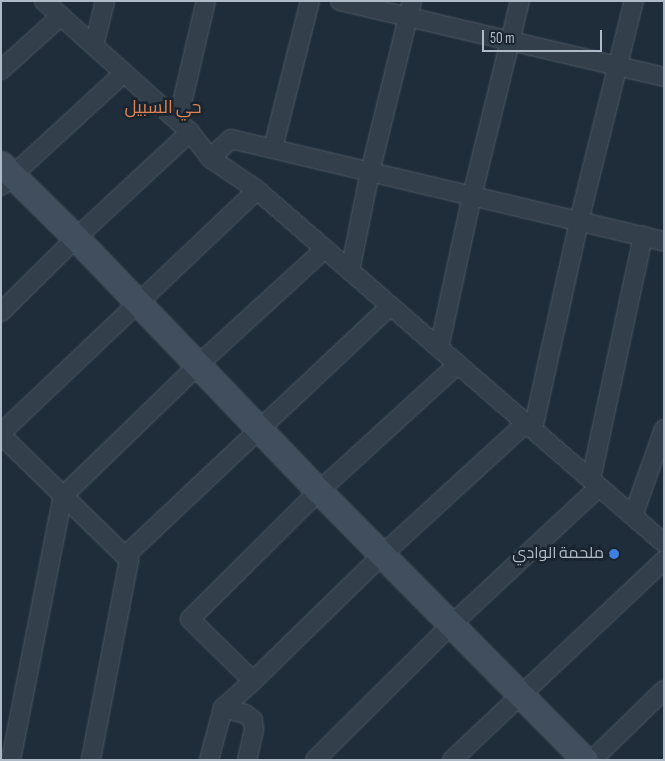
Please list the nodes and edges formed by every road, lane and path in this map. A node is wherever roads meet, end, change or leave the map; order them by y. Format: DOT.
graph roads {
  1 [pos="44,1"];
  2 [pos="105,1"];
  3 [pos="206,1"];
  4 [pos="310,1"];
  5 [pos="340,1"];
  6 [pos="520,1"];
  7 [pos="634,1"];
  8 [pos="410,9"];
  9 [pos="61,16"];
  10 [pos="510,41"];
  11 [pos="94,46"];
  12 [pos="618,66"];
  13 [pos="1,70"];
  14 [pos="124,73"];
  15 [pos="664,77"];
  16 [pos="184,126"];
  17 [pos="273,148"];
  18 [pos="210,158"];
  19 [pos="370,172"];
  20 [pos="5,175"];
  21 [pos="257,190"];
  22 [pos="472,196"];
  23 [pos="579,221"];
  24 [pos="644,236"];
  25 [pos="76,238"];
  26 [pos="664,241"];
  27 [pos="325,249"];
  28 [pos="350,271"];
  29 [pos="138,302"];
  30 [pos="390,306"];
  31 [pos="1,312"];
  32 [pos="439,348"];
  33 [pos="199,364"];
  34 [pos="458,364"];
  35 [pos="530,426"];
  36 [pos="261,429"];
  37 [pos="1,434"];
  38 [pos="662,440"];
  39 [pos="595,483"];
  40 [pos="319,491"];
  41 [pos="63,496"];
  42 [pos="634,516"];
  43 [pos="664,543"];
  44 [pos="382,555"];
  45 [pos="125,556"];
  46 [pos="664,560"];
  47 [pos="451,625"];
  48 [pos="254,681"];
  49 [pos="664,690"];
  50 [pos="520,694"];
  51 [pos="223,708"];
  52 [pos="11,760"];
  53 [pos="91,760"];
  54 [pos="209,760"];
  55 [pos="247,760"];
  56 [pos="315,760"];
  57 [pos="452,760"];
  58 [pos="585,760"];
  59 [pos="592,760"];
  1 -- 9 [label="street"];
  2 -- 11 [label="street"];
  3 -- 16 [label="street"];
  4 -- 17 [label="street"];
  5 -- 8 [label="street"];
  6 -- 10 [label="street"];
  7 -- 12 [label="street"];
  8 -- 10 [label="street"];
  8 -- 19 [label="street"];
  9 -- 11 [label="street"];
  9 -- 13 [label="street"];
  10 -- 12 [label="street"];
  10 -- 22 [label="street"];
  11 -- 14 [label="street"];
  12 -- 15 [label="street"];
  12 -- 23 [label="street"];
  14 -- 16 [label="street"];
  14 -- 20 [label="street"];
  16 -- 18 [label="street"];
  16 -- 25 [label="street"];
  17 -- 18 [label="street"];
  17 -- 19 [label="street"];
  18 -- 21 [label="street"];
  19 -- 22 [label="street"];
  19 -- 28 [label="street"];
  20 -- 25 [label="main road"];
  21 -- 27 [label="street"];
  21 -- 29 [label="street"];
  22 -- 23 [label="street"];
  22 -- 32 [label="street"];
  23 -- 24 [label="street"];
  23 -- 35 [label="street"];
  24 -- 26 [label="street"];
  24 -- 39 [label="street"];
  25 -- 29 [label="main road"];
  25 -- 31 [label="street"];
  27 -- 28 [label="street"];
  27 -- 33 [label="street"];
  28 -- 30 [label="street"];
  29 -- 33 [label="main road"];
  29 -- 37 [label="street"];
  30 -- 32 [label="street"];
  30 -- 36 [label="street"];
  32 -- 34 [label="street"];
  33 -- 36 [label="main road"];
  33 -- 41 [label="street"];
  34 -- 35 [label="street"];
  34 -- 40 [label="street"];
  35 -- 39 [label="street"];
  35 -- 44 [label="street"];
  36 -- 40 [label="main road"];
  36 -- 45 [label="street"];
  37 -- 41 [label="street"];
  38 -- 42 [label="street"];
  39 -- 42 [label="street"];
  39 -- 47 [label="street"];
  40 -- 44 [label="main road"];
  40 -- 48 [label="street"];
  41 -- 45 [label="street"];
  41 -- 52 [label="street"];
  42 -- 43 [label="street"];
  44 -- 47 [label="main road"];
  44 -- 48 [label="street"];
  45 -- 53 [label="street"];
  46 -- 50 [label="street"];
  47 -- 50 [label="main road"];
  47 -- 56 [label="street"];
  48 -- 51 [label="street"];
  49 -- 59 [label="street"];
  50 -- 57 [label="street"];
  50 -- 58 [label="main road"];
  51 -- 54 [label="street"];
  51 -- 55 [label="street"];
}
